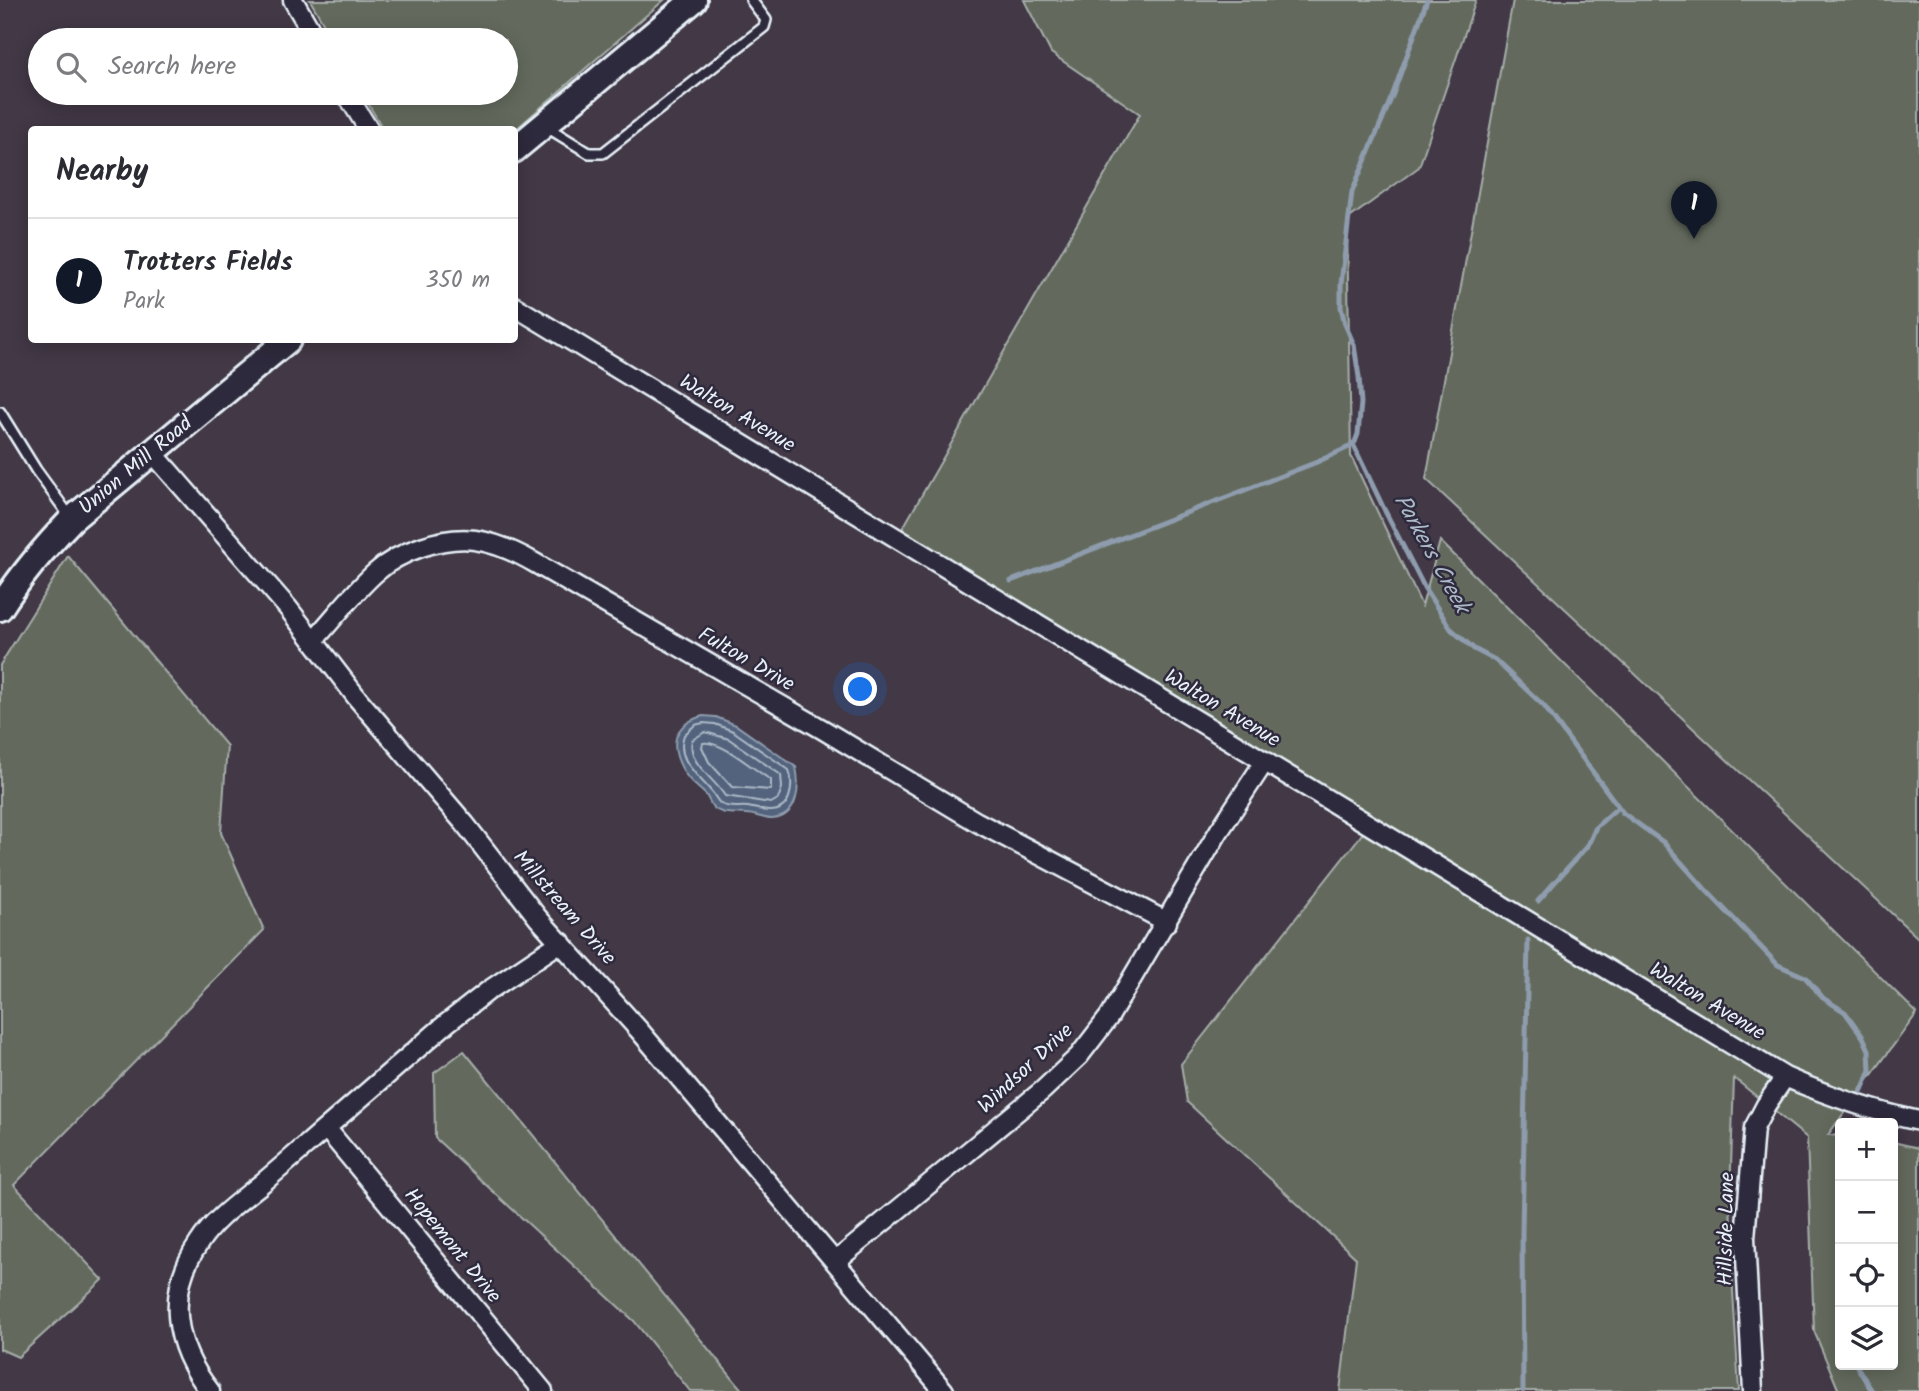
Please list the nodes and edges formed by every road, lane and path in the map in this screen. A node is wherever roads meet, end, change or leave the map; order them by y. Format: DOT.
graph roads {
  1 [pos="293,0"];
  2 [pos="694,0"];
  3 [pos="751,0"];
  4 [pos="309,28"];
  5 [pos="353,105"];
  6 [pos="367,126"];
  7 [pos="544,126"];
  8 [pos="518,147"];
  9 [pos="518,308"];
  10 [pos="284,343"];
  11 [pos="0,412"];
  12 [pos="153,453"];
  13 [pos="72,519"];
  14 [pos="0,608"];
  15 [pos="313,641"];
  16 [pos="1265,761"];
  17 [pos="1167,922"];
  18 [pos="561,942"];
  19 [pos="1785,1077"];
  20 [pos="1919,1121"];
  21 [pos="326,1128"];
  22 [pos="836,1261"];
  23 [pos="210,1391"];
  24 [pos="544,1391"];
  25 [pos="944,1391"];
  26 [pos="1752,1391"];
  1 -- 4 [label="street"];
  2 -- 7 [label="street"];
  3 -- 7 [label="lane"];
  5 -- 6 [label="street"];
  7 -- 8 [label="street"];
  9 -- 16 [label="street, Walton Avenue"];
  10 -- 12 [label="street, Union Mill Road"];
  11 -- 13 [label="lane"];
  12 -- 13 [label="street, Union Mill Road"];
  12 -- 15 [label="street, Millstream Drive"];
  13 -- 14 [label="street, Union Mill Road"];
  15 -- 17 [label="street, Fulton Drive"];
  15 -- 18 [label="street, Millstream Drive"];
  16 -- 17 [label="street, Windsor Drive"];
  16 -- 19 [label="street, Walton Avenue"];
  17 -- 22 [label="street, Windsor Drive"];
  18 -- 21 [label="street"];
  18 -- 22 [label="street, Millstream Drive"];
  19 -- 20 [label="street, Walton Avenue"];
  19 -- 26 [label="street, Hillside Lane"];
  21 -- 23 [label="street"];
  21 -- 24 [label="street, Hopemont Drive"];
  22 -- 25 [label="street, Millstream Drive"];
}
